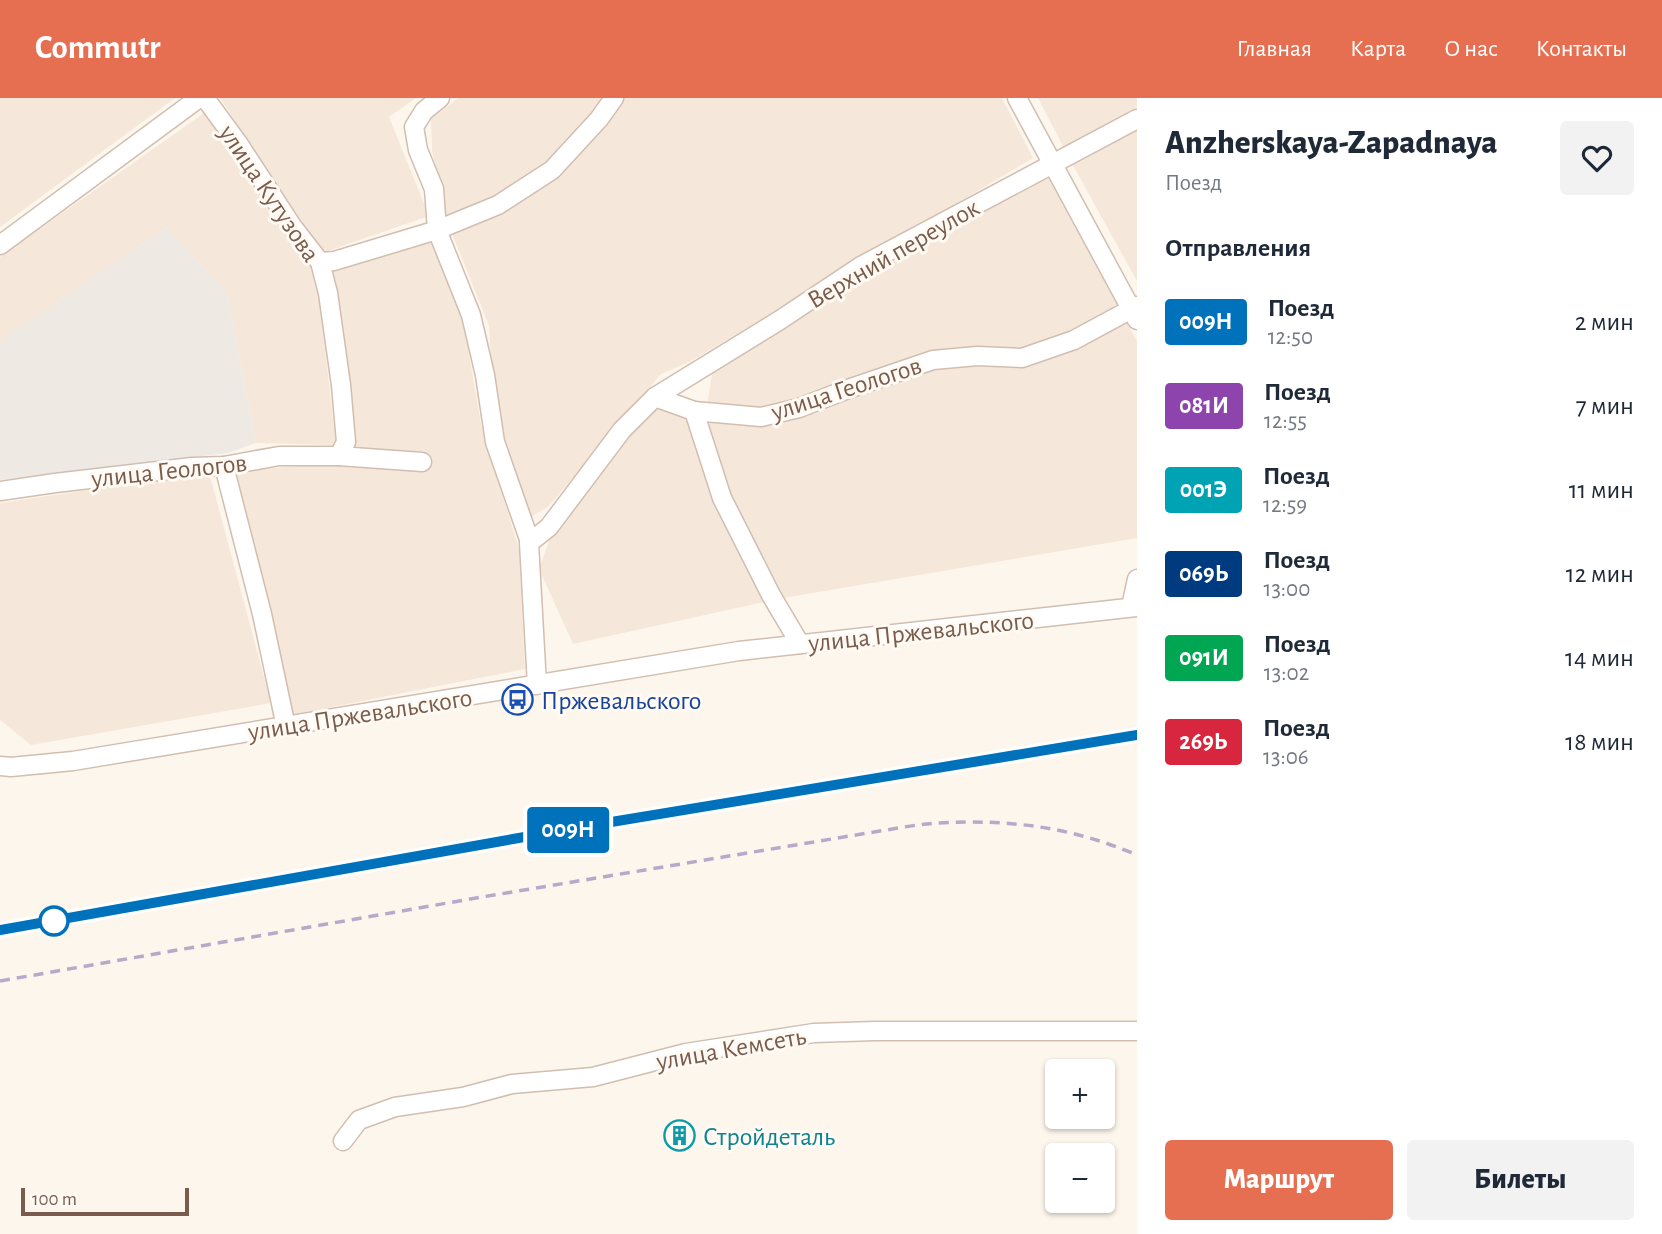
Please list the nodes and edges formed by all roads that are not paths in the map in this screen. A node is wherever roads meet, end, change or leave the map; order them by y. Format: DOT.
graph roads {
  1 [pos="199,98"];
  2 [pos="205,98"];
  3 [pos="440,98"];
  4 [pos="614,98"];
  5 [pos="1017,98"];
  6 [pos="1137,119"];
  7 [pos="1053,164"];
  8 [pos="437,230"];
  9 [pos="0,245"];
  10 [pos="320,262"];
  11 [pos="1135,312"];
  12 [pos="655,397"];
  13 [pos="694,411"];
  14 [pos="339,456"];
  15 [pos="422,462"];
  16 [pos="224,466"];
  17 [pos="0,491"];
  18 [pos="530,543"];
  19 [pos="1137,579"];
  20 [pos="1134,607"];
  21 [pos="800,645"];
  22 [pos="537,685"];
  23 [pos="286,727"];
  24 [pos="0,766"];
  25 [pos="1137,1031"];
  26 [pos="342,1141"];
  1 -- 9 [label="street"];
  2 -- 10 [label="street, улица Кутузова"];
  3 -- 8 [label="street"];
  4 -- 8 [label="street"];
  5 -- 7 [label="street"];
  6 -- 7 [label="street, Верхний переулок"];
  7 -- 11 [label="street"];
  7 -- 12 [label="street, Верхний переулок"];
  8 -- 10 [label="street"];
  8 -- 18 [label="street"];
  10 -- 14 [label="street, улица Кутузова"];
  11 -- 13 [label="street, улица Геологов"];
  12 -- 13 [label="street, улица Геологов"];
  12 -- 18 [label="street"];
  13 -- 21 [label="street"];
  14 -- 15 [label="street, улица Геологов"];
  14 -- 16 [label="street, улица Геологов"];
  16 -- 17 [label="street, улица Геологов"];
  16 -- 23 [label="street"];
  18 -- 22 [label="street"];
  19 -- 20 [label="street"];
  20 -- 21 [label="street, улица Пржевальского"];
  21 -- 22 [label="street, улица Пржевальского"];
  22 -- 23 [label="street, улица Пржевальского"];
  23 -- 24 [label="street, улица Пржевальского"];
  25 -- 26 [label="street, улица Кемсеть"];
}
